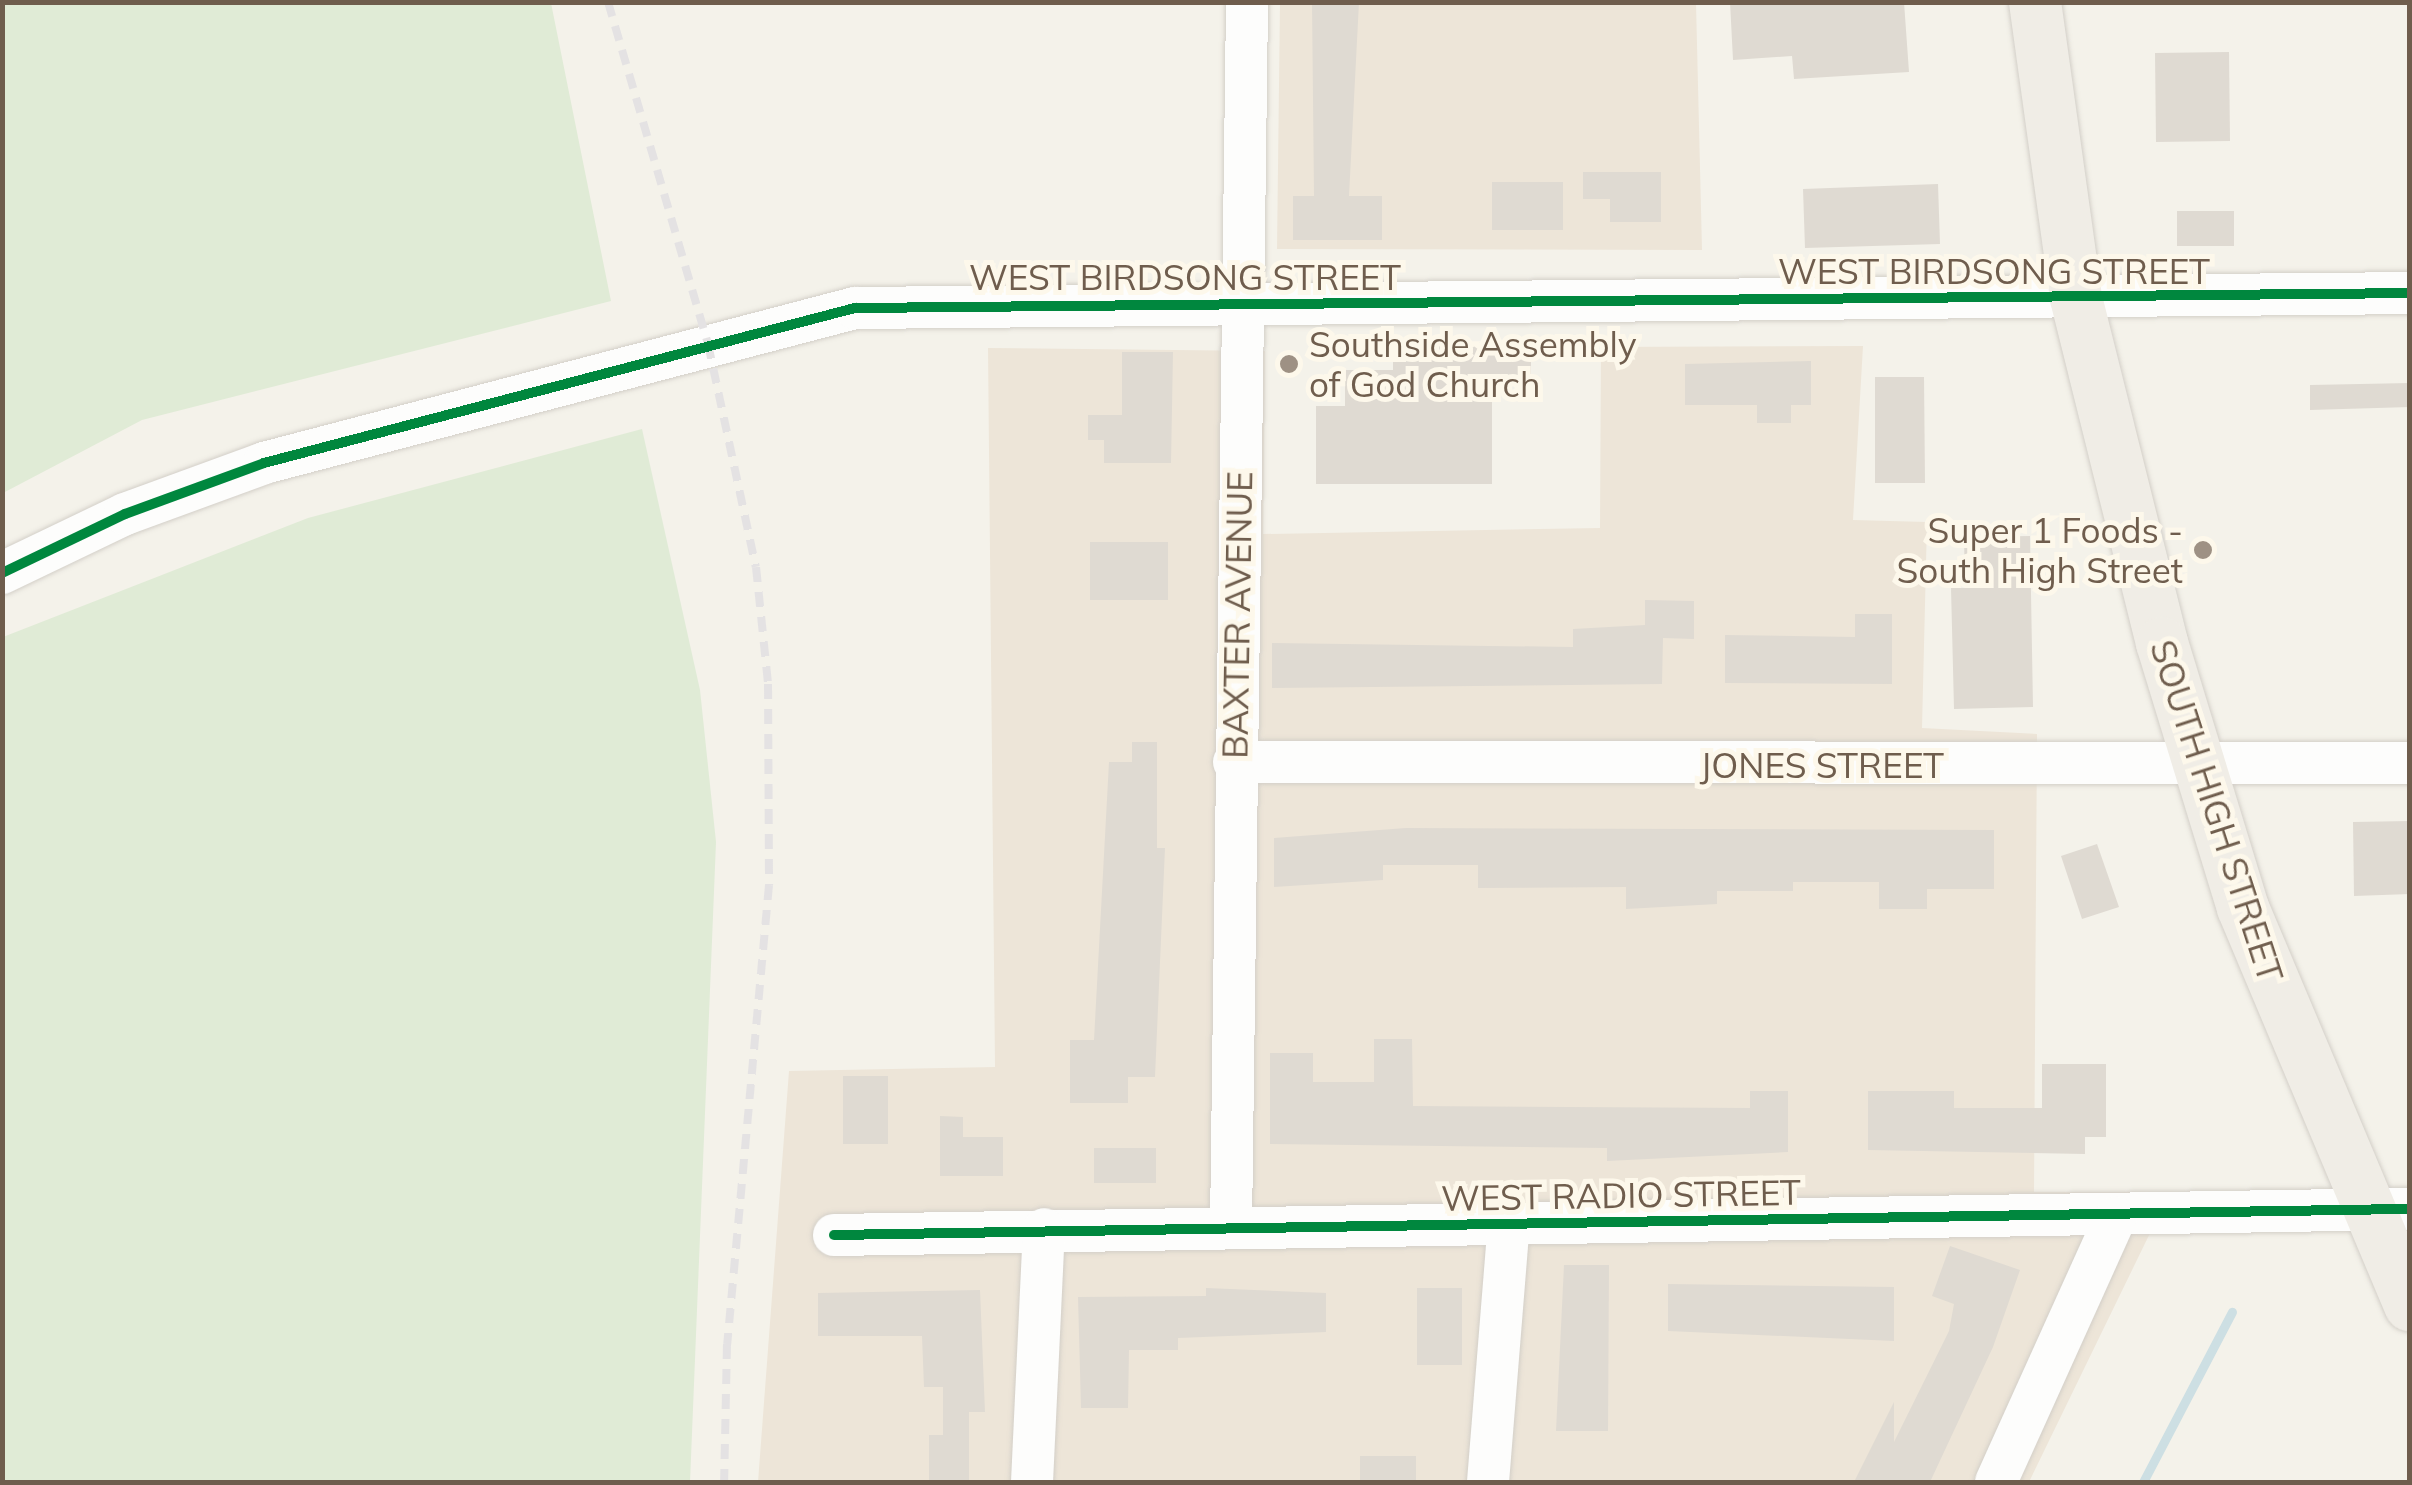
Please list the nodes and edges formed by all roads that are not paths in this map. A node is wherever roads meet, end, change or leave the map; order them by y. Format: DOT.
graph roads {
  1 [pos="1246,2"];
  2 [pos="2034,2"];
  3 [pos="2410,294"];
  4 [pos="2076,298"];
  5 [pos="1242,306"];
  6 [pos="2,573"];
  7 [pos="1234,762"];
  8 [pos="2410,764"];
  9 [pos="2198,766"];
  10 [pos="2387,1210"];
  11 [pos="2115,1218"];
  12 [pos="1508,1223"];
  13 [pos="1231,1227"];
  14 [pos="1044,1229"];
  15 [pos="834,1235"];
  16 [pos="2410,1305"];
  17 [pos="1032,1482"];
  18 [pos="1488,1482"];
  19 [pos="1996,1482"];
  1 -- 5 [label="street, BAXTER AVENUE"];
  2 -- 4 [label="main road, SOUTH HIGH STREET"];
  3 -- 4 [label="street, WEST BIRDSONG STREET"];
  4 -- 5 [label="street, WEST BIRDSONG STREET"];
  4 -- 9 [label="main road, SOUTH HIGH STREET"];
  5 -- 6 [label="street, WEST BIRDSONG STREET"];
  5 -- 7 [label="street, BAXTER AVENUE"];
  7 -- 9 [label="street, JONES STREET"];
  7 -- 13 [label="street, BAXTER AVENUE"];
  8 -- 9 [label="street, JONES STREET"];
  9 -- 10 [label="main road, SOUTH HIGH STREET"];
  10 -- 11 [label="street, WEST RADIO STREET"];
  10 -- 16 [label="main road, SOUTH HIGH STREET"];
  11 -- 12 [label="street, WEST RADIO STREET"];
  11 -- 19 [label="street"];
  12 -- 13 [label="street, WEST RADIO STREET"];
  12 -- 18 [label="street"];
  13 -- 14 [label="street, WEST RADIO STREET"];
  14 -- 15 [label="street, WEST RADIO STREET"];
  14 -- 17 [label="street"];
}
